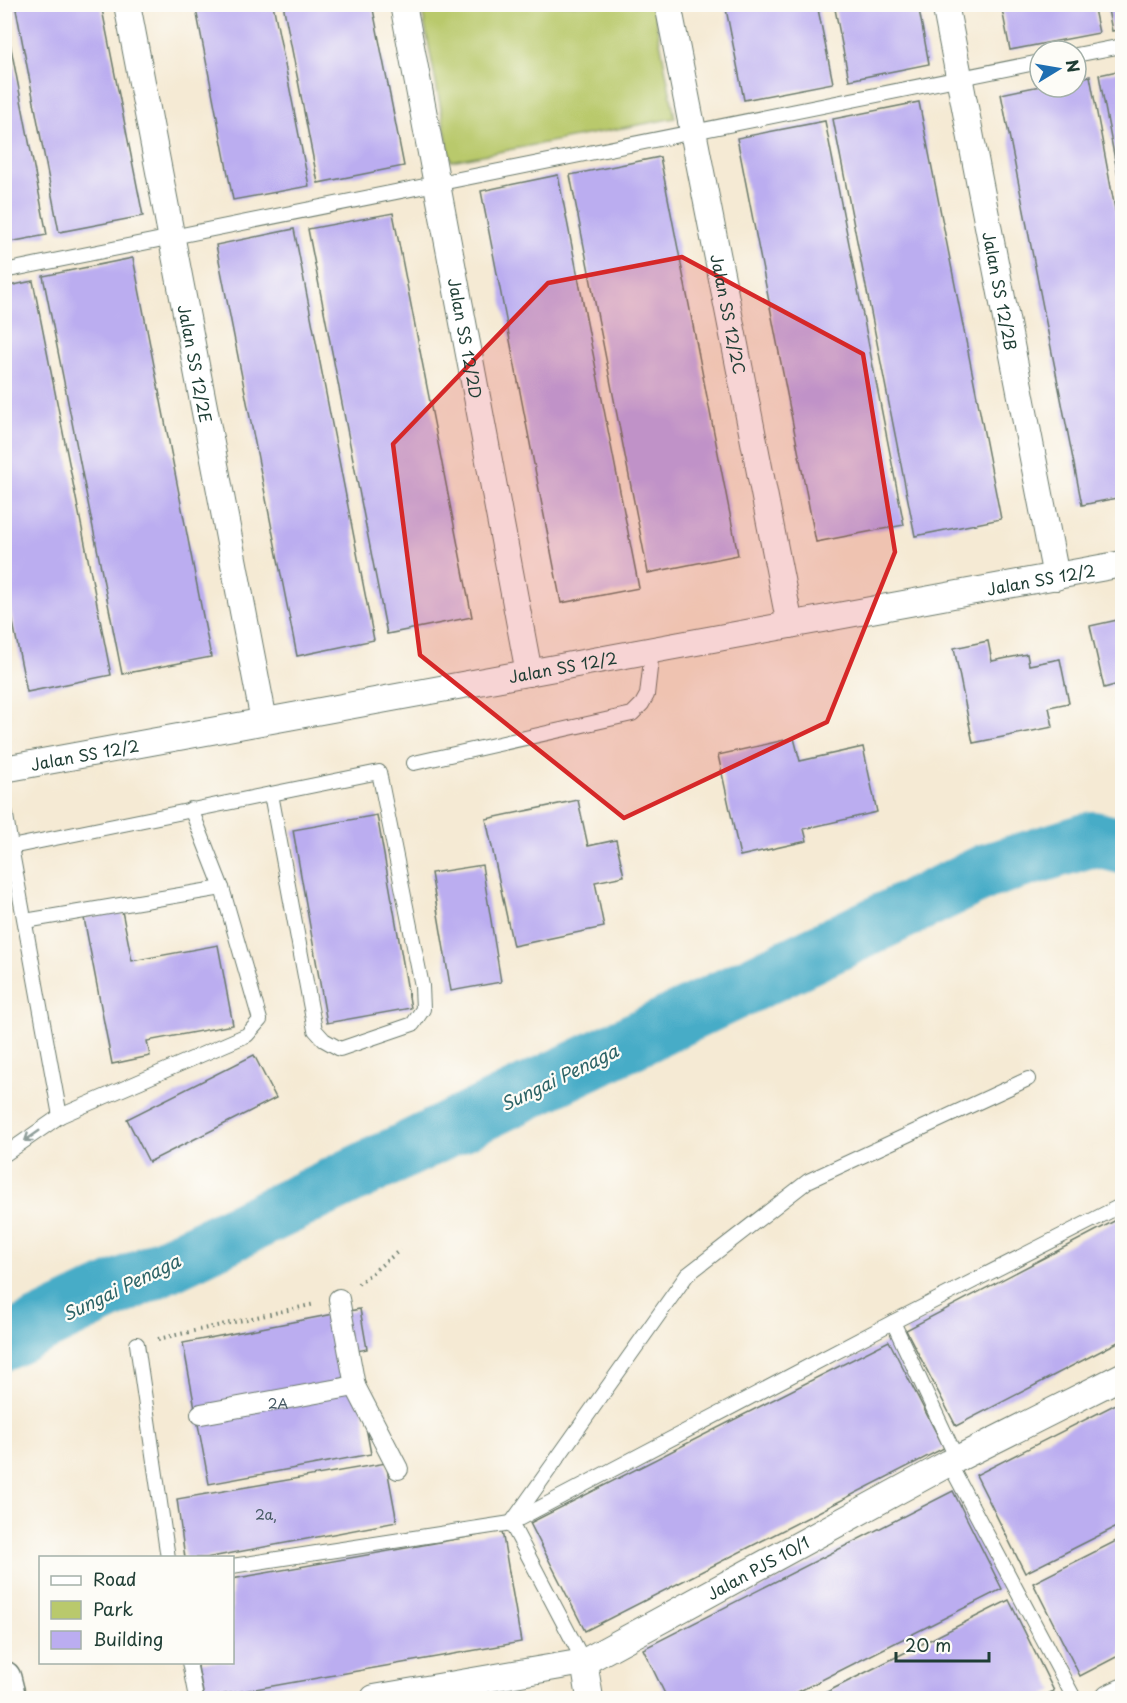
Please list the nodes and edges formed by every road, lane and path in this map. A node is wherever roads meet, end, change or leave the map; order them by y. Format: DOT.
graph roads {
  1 [pos="127,4"];
  2 [pos="403,4"];
  3 [pos="668,4"];
  4 [pos="945,4"];
  5 [pos="1122,46"];
  6 [pos="1088,53"];
  7 [pos="1028,65"];
  8 [pos="959,79"];
  9 [pos="693,132"];
  10 [pos="437,183"];
  11 [pos="171,237"];
  12 [pos="4,271"];
  13 [pos="1122,564"];
  14 [pos="1056,577"];
  15 [pos="790,625"];
  16 [pos="652,651"];
  17 [pos="530,673"];
  18 [pos="264,722"];
  19 [pos="414,763"];
  20 [pos="4,769"];
  21 [pos="271,794"];
  22 [pos="4,803"];
  23 [pos="191,809"];
  24 [pos="11,847"];
  25 [pos="222,888"];
  26 [pos="25,921"];
  27 [pos="1028,1079"];
  28 [pos="60,1116"];
  29 [pos="4,1155"];
  30 [pos="1122,1205"];
  31 [pos="400,1250"];
  32 [pos="339,1299"];
  33 [pos="892,1322"];
  34 [pos="137,1344"];
  35 [pos="1122,1376"];
  36 [pos="355,1386"];
  37 [pos="201,1414"];
  38 [pos="953,1461"];
  39 [pos="398,1469"];
  40 [pos="511,1523"];
  41 [pos="168,1556"];
  42 [pos="234,1566"];
  43 [pos="584,1662"];
  44 [pos="189,1664"];
  45 [pos="4,1678"];
  46 [pos="1122,1692"];
  47 [pos="9,1698"];
  48 [pos="196,1698"];
  49 [pos="374,1698"];
  50 [pos="590,1698"];
  51 [pos="1074,1698"];
  52 [pos="1109,1698"];
  1 -- 11 [label="street, Jalan SS 12/2E"];
  2 -- 10 [label="street, Jalan SS 12/2D"];
  3 -- 9 [label="street, Jalan SS 12/2C"];
  4 -- 8 [label="street, Jalan SS 12/2B"];
  5 -- 6 [label="lane"];
  7 -- 8 [label="lane"];
  8 -- 9 [label="lane"];
  8 -- 14 [label="street, Jalan SS 12/2B"];
  9 -- 10 [label="lane"];
  9 -- 15 [label="street, Jalan SS 12/2C"];
  10 -- 11 [label="lane"];
  10 -- 17 [label="street, Jalan SS 12/2D"];
  11 -- 12 [label="lane"];
  11 -- 18 [label="street, Jalan SS 12/2E"];
  13 -- 14 [label="street, Jalan SS 12/2"];
  14 -- 15 [label="street, Jalan SS 12/2"];
  15 -- 16 [label="street, Jalan SS 12/2"];
  16 -- 17 [label="street, Jalan SS 12/2"];
  16 -- 19 [label="lane"];
  17 -- 18 [label="street, Jalan SS 12/2"];
  18 -- 20 [label="street, Jalan SS 12/2"];
  21 -- 21 [label="lane"];
  21 -- 23 [label="lane"];
  22 -- 24 [label="lane"];
  23 -- 24 [label="lane"];
  23 -- 25 [label="lane"];
  24 -- 26 [label="lane"];
  25 -- 26 [label="lane"];
  25 -- 28 [label="lane"];
  26 -- 28 [label="lane"];
  27 -- 40 [label="lane"];
  28 -- 29 [label="lane, one-way"];
  30 -- 33 [label="lane"];
  31 -- 32 [label="path"];
  32 -- 34 [label="path"];
  32 -- 36 [label="street"];
  33 -- 38 [label="lane"];
  33 -- 40 [label="lane"];
  34 -- 41 [label="lane"];
  35 -- 38 [label="street, Jalan PJS 10/1"];
  36 -- 37 [label="street"];
  36 -- 39 [label="street"];
  38 -- 43 [label="street, Jalan PJS 10/1"];
  38 -- 51 [label="lane"];
  40 -- 42 [label="lane"];
  40 -- 43 [label="lane"];
  43 -- 49 [label="street, Jalan PJS 10/1"];
  43 -- 50 [label="street"];
  44 -- 48 [label="lane"];
  45 -- 47 [label="highway"];
  46 -- 52 [label="street"];
}
